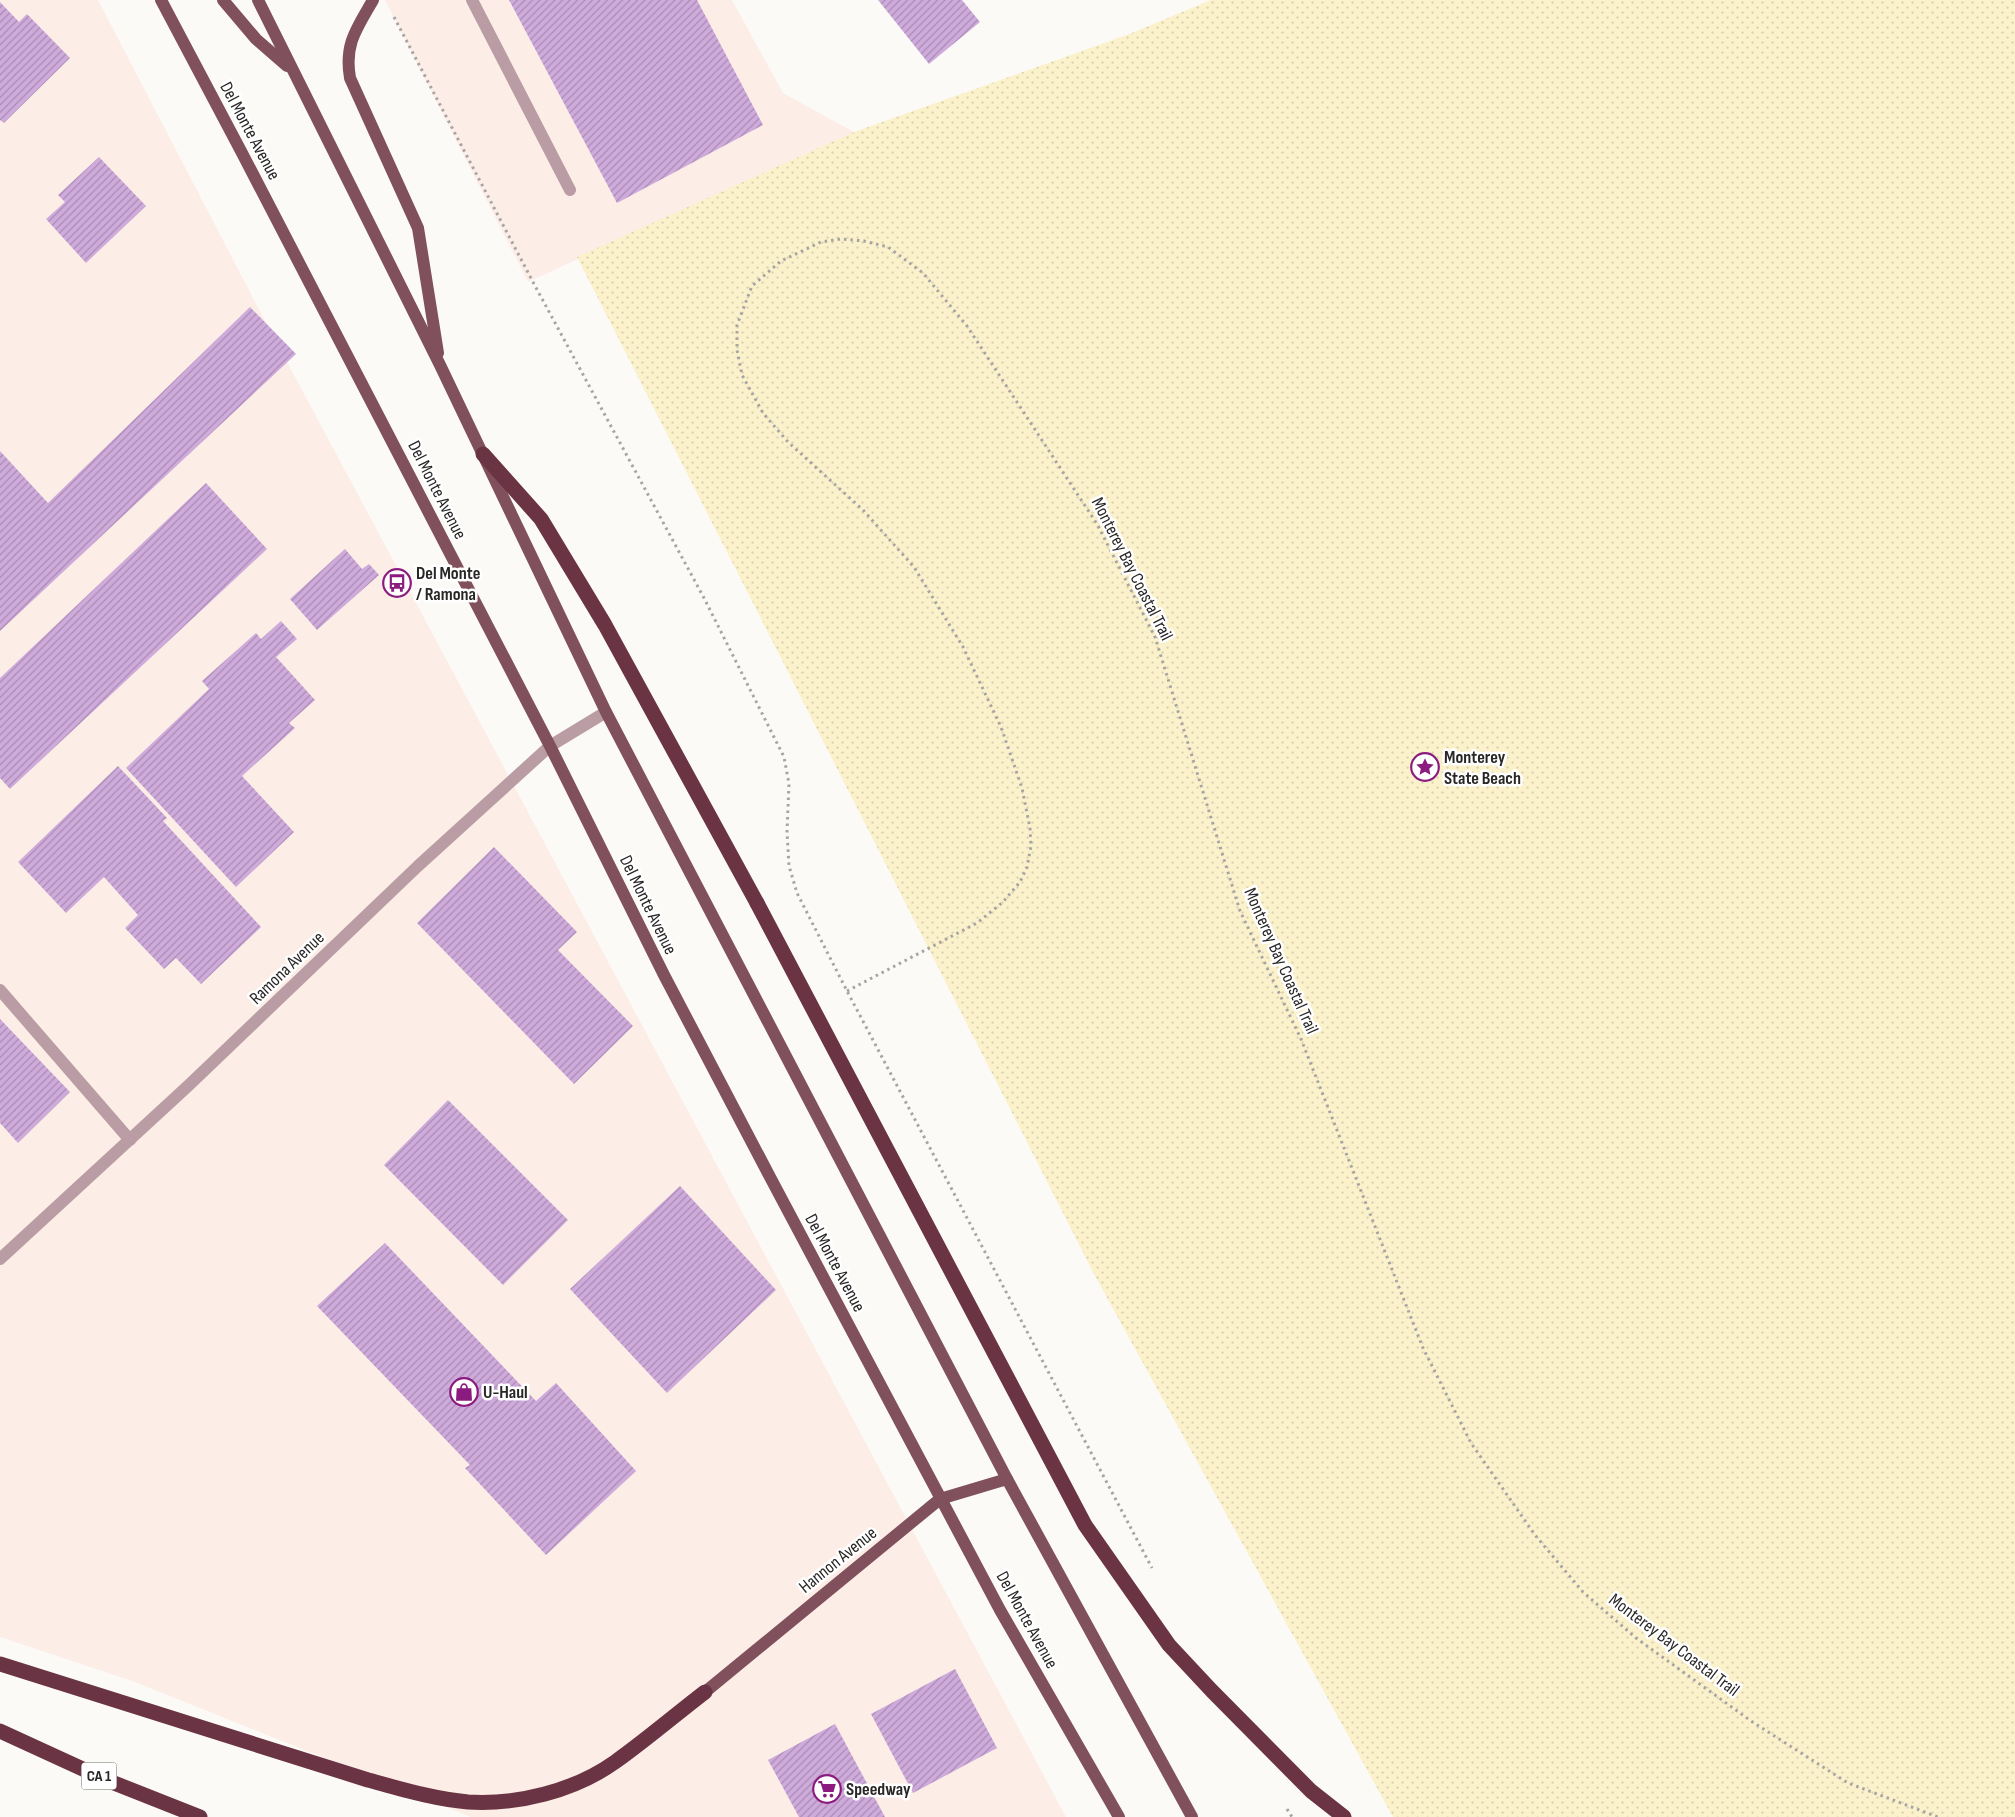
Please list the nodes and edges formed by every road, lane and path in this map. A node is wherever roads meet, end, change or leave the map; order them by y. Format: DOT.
graph roads {
  1 [pos="160,0"];
  2 [pos="223,0"];
  3 [pos="258,0"];
  4 [pos="373,0"];
  5 [pos="472,0"];
  6 [pos="390,8"];
  7 [pos="293,70"];
  8 [pos="570,190"];
  9 [pos="440,365"];
  10 [pos="483,454"];
  11 [pos="606,712"];
  12 [pos="550,746"];
  13 [pos="0,990"];
  14 [pos="847,991"];
  15 [pos="130,1140"];
  16 [pos="0,1259"];
  17 [pos="1007,1479"];
  18 [pos="940,1499"];
  19 [pos="1156,1576"];
  20 [pos="0,1664"];
  21 [pos="705,1692"];
  22 [pos="0,1731"];
  23 [pos="1284,1804"];
  24 [pos="200,1817"];
  25 [pos="1119,1817"];
  26 [pos="1192,1817"];
  27 [pos="1292,1817"];
  28 [pos="1344,1817"];
  29 [pos="1938,1817"];
  1 -- 12 [label="main road, Del Monte Avenue"];
  2 -- 7 [label="main road"];
  3 -- 7 [label="main road"];
  4 -- 9 [label="main road"];
  5 -- 8 [label="street"];
  6 -- 14 [label="path"];
  7 -- 9 [label="main road"];
  9 -- 10 [label="main road"];
  10 -- 11 [label="main road"];
  10 -- 28 [label="highway, bridge"];
  11 -- 12 [label="street, Ramona Avenue"];
  11 -- 17 [label="main road"];
  12 -- 15 [label="street, Ramona Avenue"];
  12 -- 18 [label="main road, Del Monte Avenue"];
  13 -- 15 [label="street"];
  14 -- 19 [label="path"];
  14 -- 29 [label="path, Monterey Bay Coastal Trail"];
  15 -- 16 [label="street, Ramona Avenue"];
  17 -- 18 [label="main road, Hannon Avenue"];
  17 -- 26 [label="main road"];
  18 -- 21 [label="main road, Hannon Avenue"];
  18 -- 25 [label="main road, Del Monte Avenue"];
  20 -- 21 [label="highway"];
  22 -- 24 [label="highway, CA 1"];
  23 -- 27 [label="path"];
}
